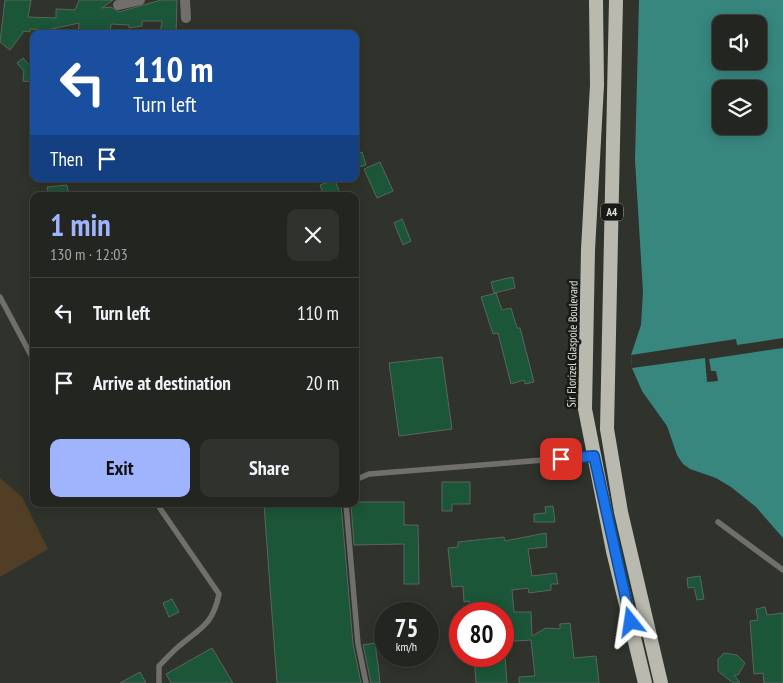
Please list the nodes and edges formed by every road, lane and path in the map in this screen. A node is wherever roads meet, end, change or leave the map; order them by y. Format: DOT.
graph roads {
  1 [pos="140,0"];
  2 [pos="185,0"];
  3 [pos="596,0"];
  4 [pos="616,0"];
  5 [pos="118,5"];
  6 [pos="186,18"];
  7 [pos="0,297"];
  8 [pos="30,353"];
  9 [pos="594,456"];
  10 [pos="359,478"];
  11 [pos="159,507"];
  12 [pos="346,507"];
  13 [pos="718,522"];
  14 [pos="783,570"];
  15 [pos="160,683"];
  16 [pos="366,683"];
  17 [pos="645,683"];
  18 [pos="661,683"];
  1 -- 5 [label="street"];
  2 -- 6 [label="street"];
  3 -- 9 [label="highway, Sir Florizel Glaspole Boulevard / A4"];
  4 -- 18 [label="highway, A4"];
  7 -- 8 [label="lane"];
  9 -- 10 [label="lane"];
  9 -- 17 [label="highway, Sir Florizel Glaspole Boulevard / A4"];
  11 -- 15 [label="lane"];
  12 -- 16 [label="lane"];
  13 -- 14 [label="lane"];
}
